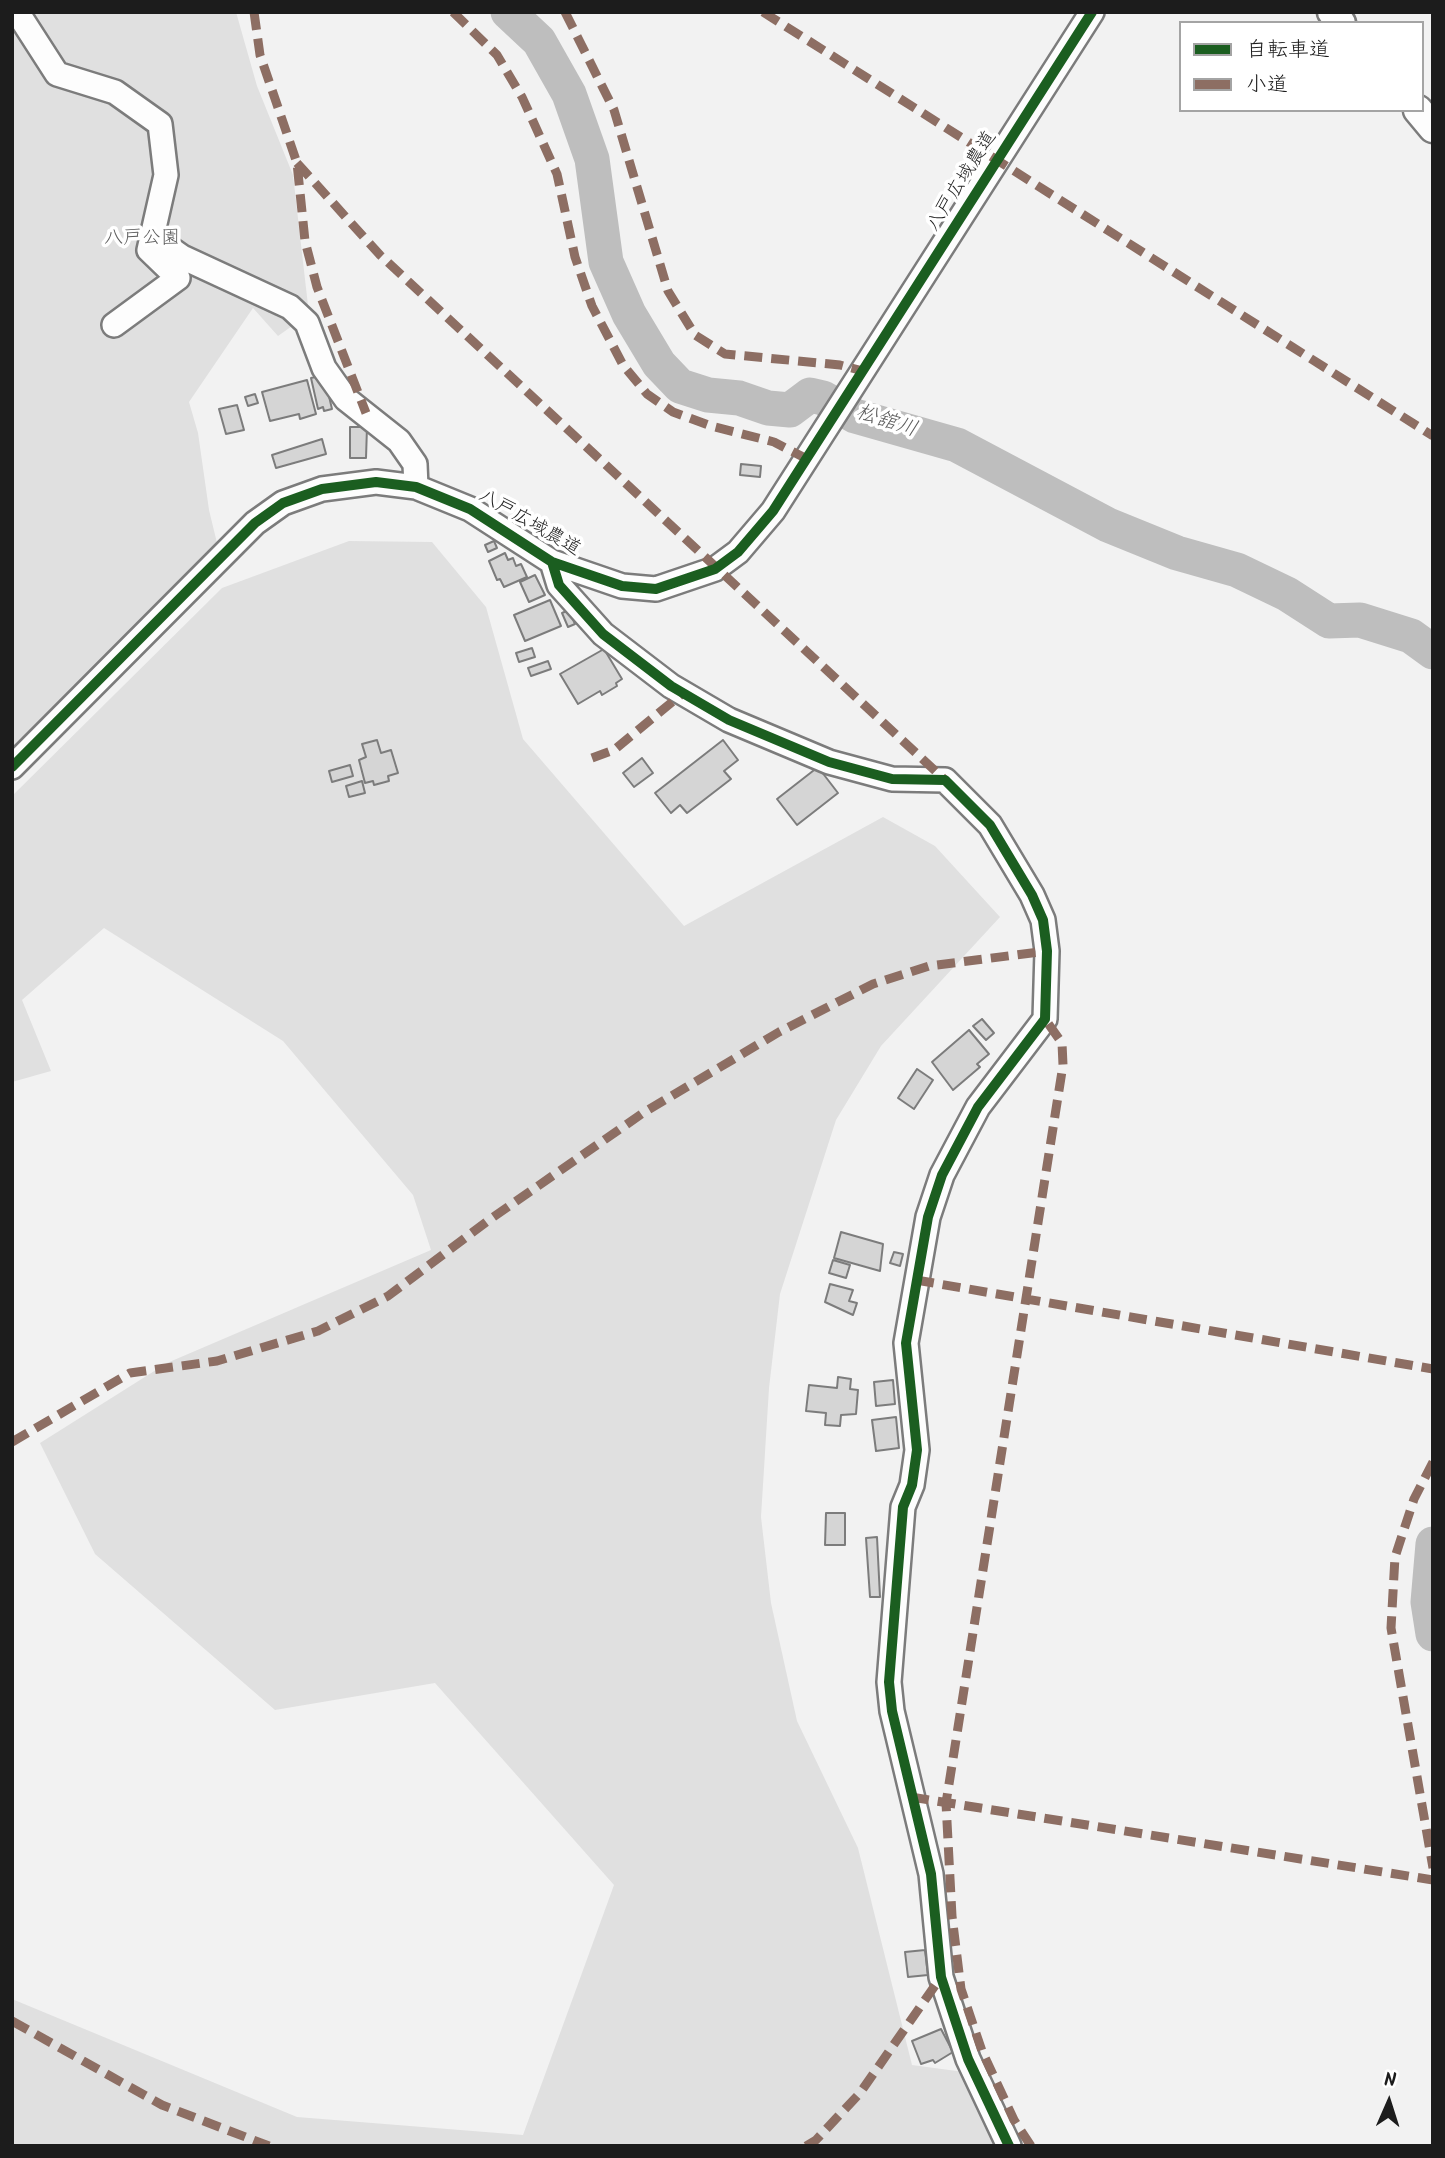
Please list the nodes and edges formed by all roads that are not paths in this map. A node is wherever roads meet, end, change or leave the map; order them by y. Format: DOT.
graph roads {
  1 [pos="1092,12"];
  2 [pos="12,14"];
  3 [pos="1420,112"];
  4 [pos="1433,128"];
  5 [pos="152,236"];
  6 [pos="114,325"];
  7 [pos="415,487"];
  8 [pos="552,562"];
  9 [pos="12,767"];
  10 [pos="1009,2146"];
  1 -- 8 [label="street, 八戸広域農道"];
  2 -- 5 [label="street"];
  3 -- 4 [label="main road"];
  5 -- 6 [label="street"];
  5 -- 7 [label="street"];
  7 -- 8 [label="street, 八戸広域農道"];
  7 -- 9 [label="street, 八戸広域農道"];
  8 -- 10 [label="street"];
}
